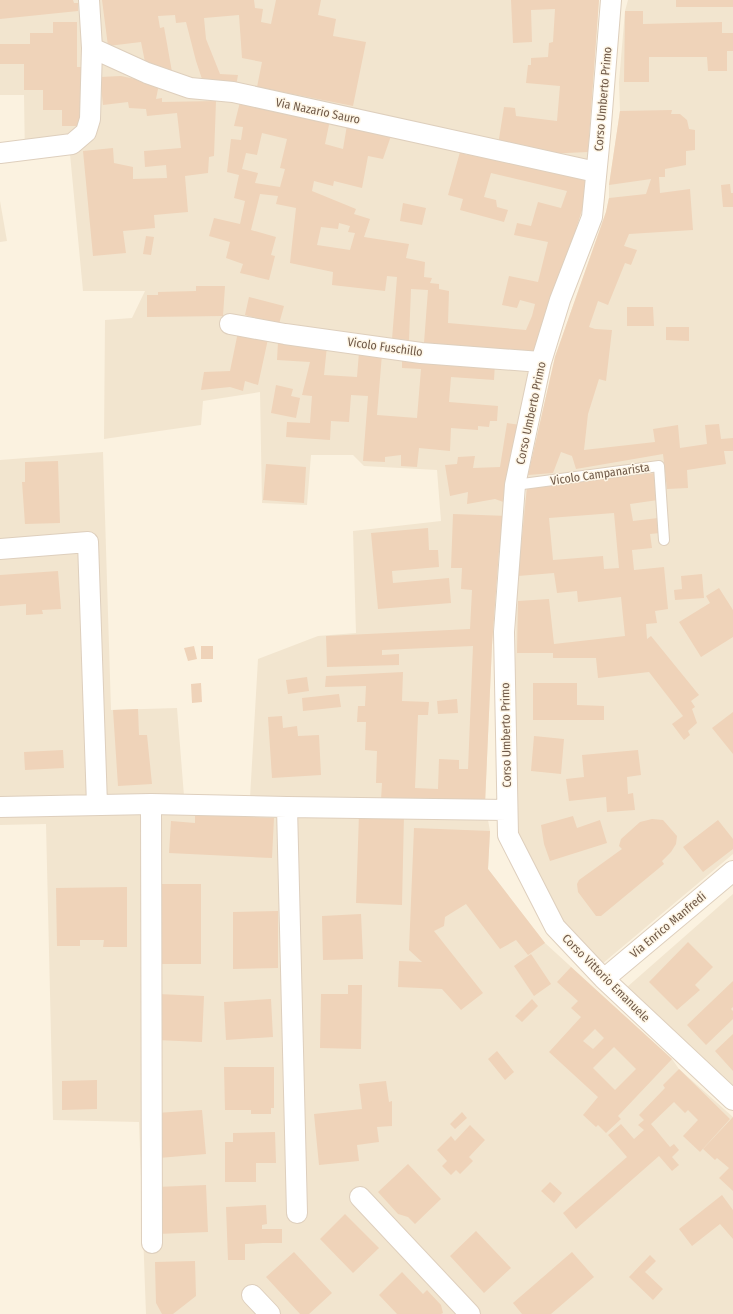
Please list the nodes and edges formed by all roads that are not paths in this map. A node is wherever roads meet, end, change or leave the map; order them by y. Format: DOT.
graph roads {
  1 [pos="89,0"];
  2 [pos="611,0"];
  3 [pos="92,48"];
  4 [pos="0,152"];
  5 [pos="596,172"];
  6 [pos="230,324"];
  7 [pos="541,362"];
  8 [pos="515,485"];
  9 [pos="664,540"];
  10 [pos="0,549"];
  11 [pos="151,804"];
  12 [pos="97,805"];
  13 [pos="0,806"];
  14 [pos="287,807"];
  15 [pos="507,810"];
  16 [pos="508,835"];
  17 [pos="733,871"];
  18 [pos="604,979"];
  19 [pos="733,1100"];
  20 [pos="360,1197"];
  21 [pos="297,1213"];
  22 [pos="152,1242"];
  23 [pos="252,1295"];
  24 [pos="270,1314"];
  25 [pos="470,1314"];
  1 -- 3 [label="street"];
  2 -- 5 [label="street, Corso Umberto Primo"];
  3 -- 4 [label="street"];
  3 -- 5 [label="street, Via Nazario Sauro"];
  5 -- 7 [label="street, Corso Umberto Primo"];
  6 -- 7 [label="street, Vicolo Fuschillo"];
  7 -- 8 [label="street, Corso Umberto Primo"];
  8 -- 9 [label="lane, Vicolo Campanarista"];
  8 -- 15 [label="street, Corso Umberto Primo"];
  10 -- 12 [label="street"];
  11 -- 12 [label="street"];
  11 -- 14 [label="street"];
  11 -- 22 [label="street"];
  12 -- 13 [label="street"];
  14 -- 15 [label="street"];
  14 -- 21 [label="street"];
  15 -- 16 [label="street, Corso Umberto Primo"];
  16 -- 18 [label="street, Corso Vittorio Emanuele"];
  17 -- 18 [label="street, Via Enrico Manfredi"];
  18 -- 19 [label="street, Corso Vittorio Emanuele"];
  20 -- 25 [label="street"];
  23 -- 24 [label="street"];
}
